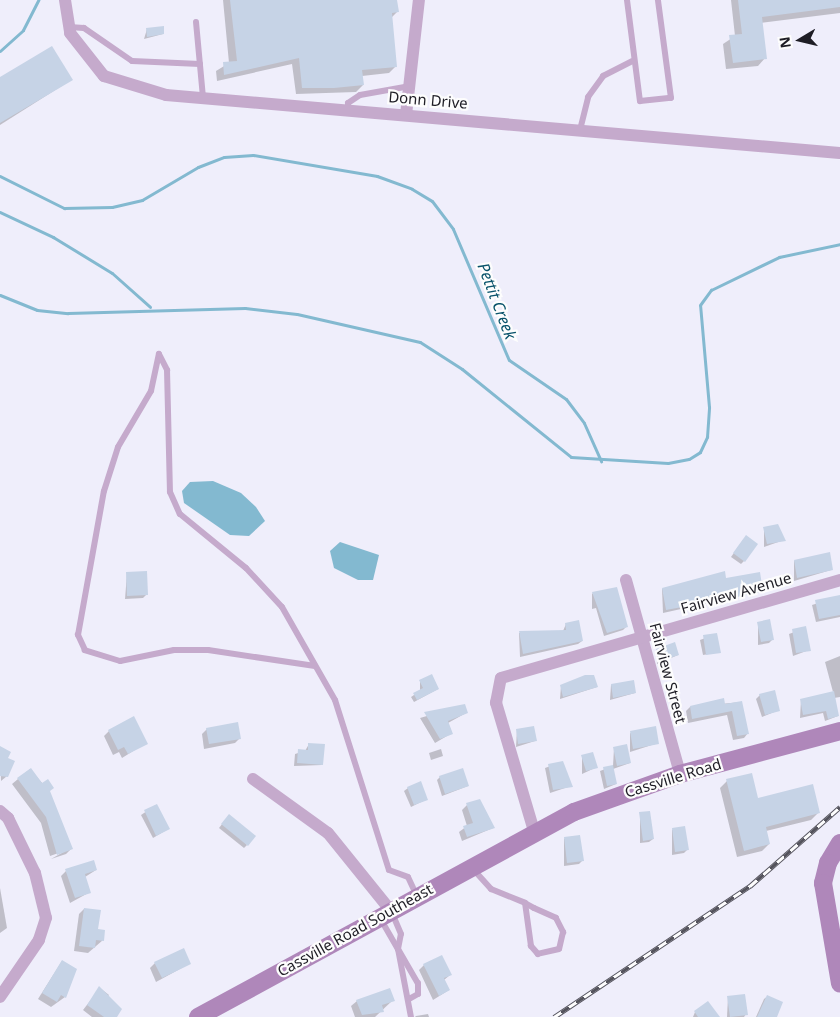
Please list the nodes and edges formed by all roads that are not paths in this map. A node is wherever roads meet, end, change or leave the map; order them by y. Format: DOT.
graph roads {
  1 [pos="65,0"];
  2 [pos="419,0"];
  3 [pos="628,0"];
  4 [pos="658,0"];
  5 [pos="196,22"];
  6 [pos="69,27"];
  7 [pos="632,61"];
  8 [pos="200,64"];
  9 [pos="410,86"];
  10 [pos="203,98"];
  11 [pos="348,110"];
  12 [pos="406,115"];
  13 [pos="580,130"];
  14 [pos="840,153"];
  15 [pos="626,580"];
  16 [pos="840,580"];
  17 [pos="642,636"];
  18 [pos="315,666"];
  19 [pos="840,731"];
  20 [pos="680,774"];
  21 [pos="253,779"];
  22 [pos="0,811"];
  23 [pos="534,831"];
  24 [pos="512,843"];
  25 [pos="840,843"];
  26 [pos="472,866"];
  27 [pos="417,896"];
  28 [pos="525,903"];
  29 [pos="385,914"];
  30 [pos="398,948"];
  31 [pos="840,984"];
  32 [pos="0,997"];
  33 [pos="409,999"];
  34 [pos="202,1016"];
  35 [pos="412,1017"];
  1 -- 6 [label="street, Donn Drive"];
  2 -- 9 [label="street"];
  3 -- 7 [label="lane"];
  4 -- 7 [label="lane"];
  5 -- 8 [label="lane"];
  6 -- 8 [label="lane"];
  6 -- 10 [label="street, Donn Drive"];
  7 -- 13 [label="lane"];
  8 -- 10 [label="lane"];
  9 -- 11 [label="lane"];
  9 -- 12 [label="street"];
  10 -- 11 [label="street, Donn Drive"];
  11 -- 12 [label="street, Donn Drive"];
  12 -- 13 [label="street, Donn Drive"];
  13 -- 14 [label="street, Donn Drive"];
  15 -- 17 [label="street, Fairview Street"];
  16 -- 17 [label="street, Fairview Avenue"];
  17 -- 20 [label="street, Fairview Street"];
  17 -- 23 [label="street, Fairview Avenue"];
  18 -- 18 [label="lane"];
  18 -- 27 [label="lane"];
  19 -- 20 [label="main road, Cassville Road"];
  20 -- 23 [label="main road, Cassville Road"];
  21 -- 29 [label="street"];
  22 -- 32 [label="street"];
  23 -- 24 [label="main road, Cassville Road"];
  24 -- 26 [label="main road, Cassville Road Southeast"];
  25 -- 31 [label="main road"];
  26 -- 27 [label="main road, Cassville Road Southeast"];
  26 -- 28 [label="lane"];
  27 -- 29 [label="main road, Cassville Road Southeast"];
  28 -- 28 [label="lane"];
  29 -- 30 [label="lane"];
  29 -- 30 [label="lane"];
  29 -- 34 [label="main road, Cassville Road Southeast"];
  30 -- 33 [label="lane"];
  30 -- 33 [label="lane"];
  33 -- 35 [label="lane"];
}
